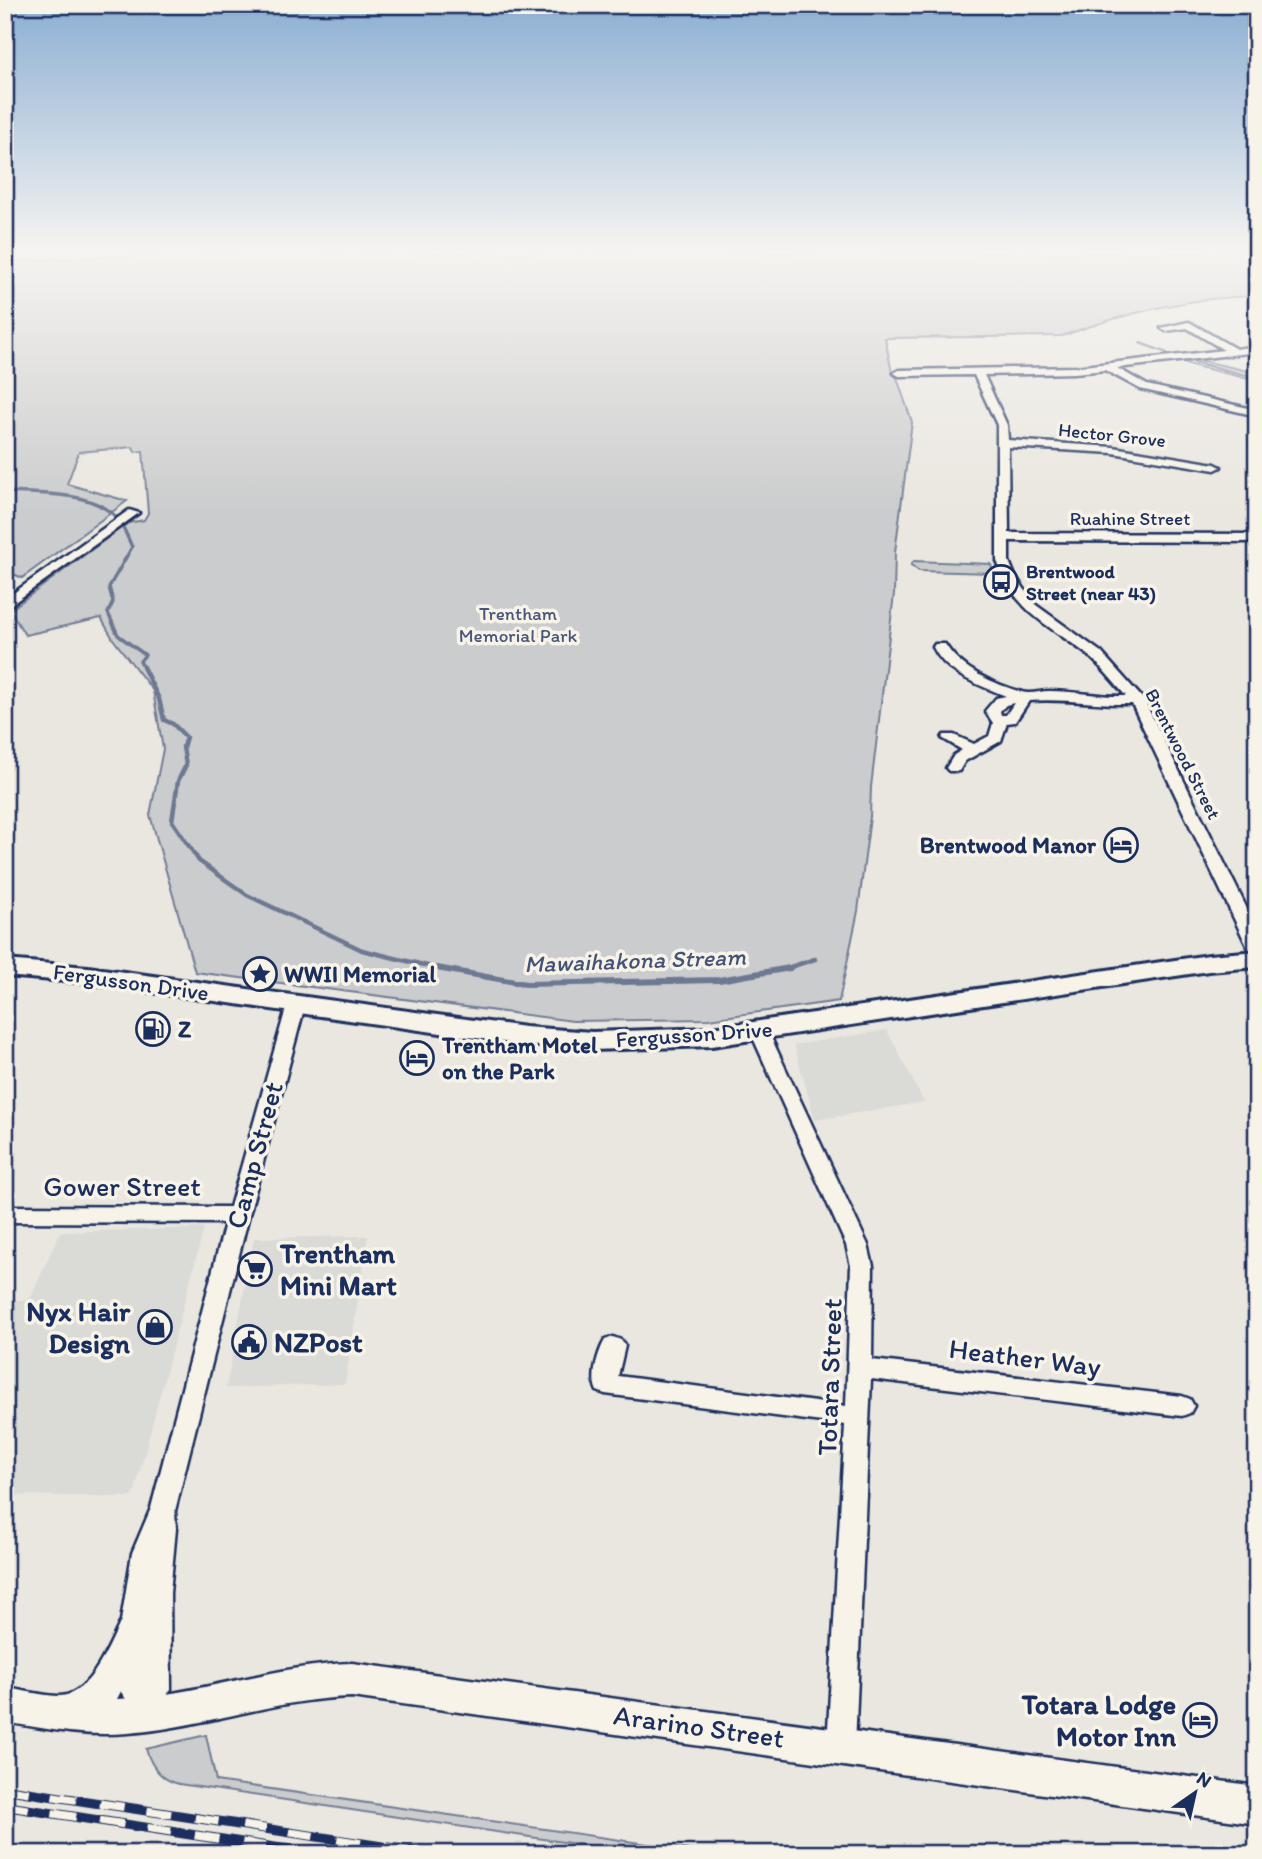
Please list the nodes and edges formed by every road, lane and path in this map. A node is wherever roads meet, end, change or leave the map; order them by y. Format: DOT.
graph roads {
  1 [pos="1214,340"];
  2 [pos="1257,349"];
  3 [pos="1233,351"];
  4 [pos="1106,366"];
  5 [pos="900,373"];
  6 [pos="978,373"];
  7 [pos="1257,413"];
  8 [pos="1003,443"];
  9 [pos="1215,467"];
  10 [pos="134,513"];
  11 [pos="1002,537"];
  12 [pos="1257,538"];
  13 [pos="5,605"];
  14 [pos="940,647"];
  15 [pos="1020,698"];
  16 [pos="1137,699"];
  17 [pos="949,738"];
  18 [pos="972,749"];
  19 [pos="954,768"];
  20 [pos="1257,948"];
  21 [pos="1257,958"];
  22 [pos="5,968"];
  23 [pos="296,1005"];
  24 [pos="759,1031"];
  25 [pos="5,1214"];
  26 [pos="238,1214"];
  27 [pos="613,1346"];
  28 [pos="860,1368"];
  29 [pos="1182,1406"];
  30 [pos="857,1417"];
  31 [pos="163,1509"];
  32 [pos="133,1632"];
  33 [pos="5,1705"];
  34 [pos="144,1708"];
  35 [pos="61,1714"];
  36 [pos="841,1746"];
  37 [pos="1257,1805"];
  1 -- 3 [label="street"];
  2 -- 3 [label="street"];
  3 -- 4 [label="street"];
  4 -- 6 [label="street"];
  4 -- 7 [label="street"];
  5 -- 6 [label="street"];
  6 -- 8 [label="street, Brentwood Street"];
  8 -- 9 [label="street, Hector Grove"];
  8 -- 11 [label="street, Brentwood Street"];
  10 -- 13 [label="street"];
  11 -- 12 [label="street, Ruahine Street"];
  11 -- 16 [label="street, Brentwood Street"];
  14 -- 15 [label="street"];
  15 -- 16 [label="street"];
  15 -- 18 [label="street"];
  16 -- 20 [label="street, Brentwood Street"];
  17 -- 18 [label="street"];
  18 -- 19 [label="street"];
  21 -- 24 [label="main road, Fergusson Drive"];
  22 -- 23 [label="main road, Fergusson Drive"];
  23 -- 24 [label="main road, Fergusson Drive"];
  23 -- 26 [label="street, Camp Street"];
  24 -- 28 [label="street, Totara Street"];
  25 -- 26 [label="street, Gower Street"];
  26 -- 31 [label="street, Camp Street"];
  27 -- 30 [label="street"];
  28 -- 29 [label="street, Heather Way"];
  28 -- 30 [label="street, Totara Street"];
  30 -- 36 [label="street, Totara Street"];
  31 -- 32 [label="street, Camp Street"];
  31 -- 34 [label="street, Camp Street"];
  32 -- 34 [label="street, Camp Street"];
  32 -- 35 [label="street"];
  33 -- 35 [label="street, Ararino Street"];
  34 -- 35 [label="street, Ararino Street"];
  34 -- 36 [label="street, Ararino Street"];
  36 -- 37 [label="street, Ararino Street"];
}
